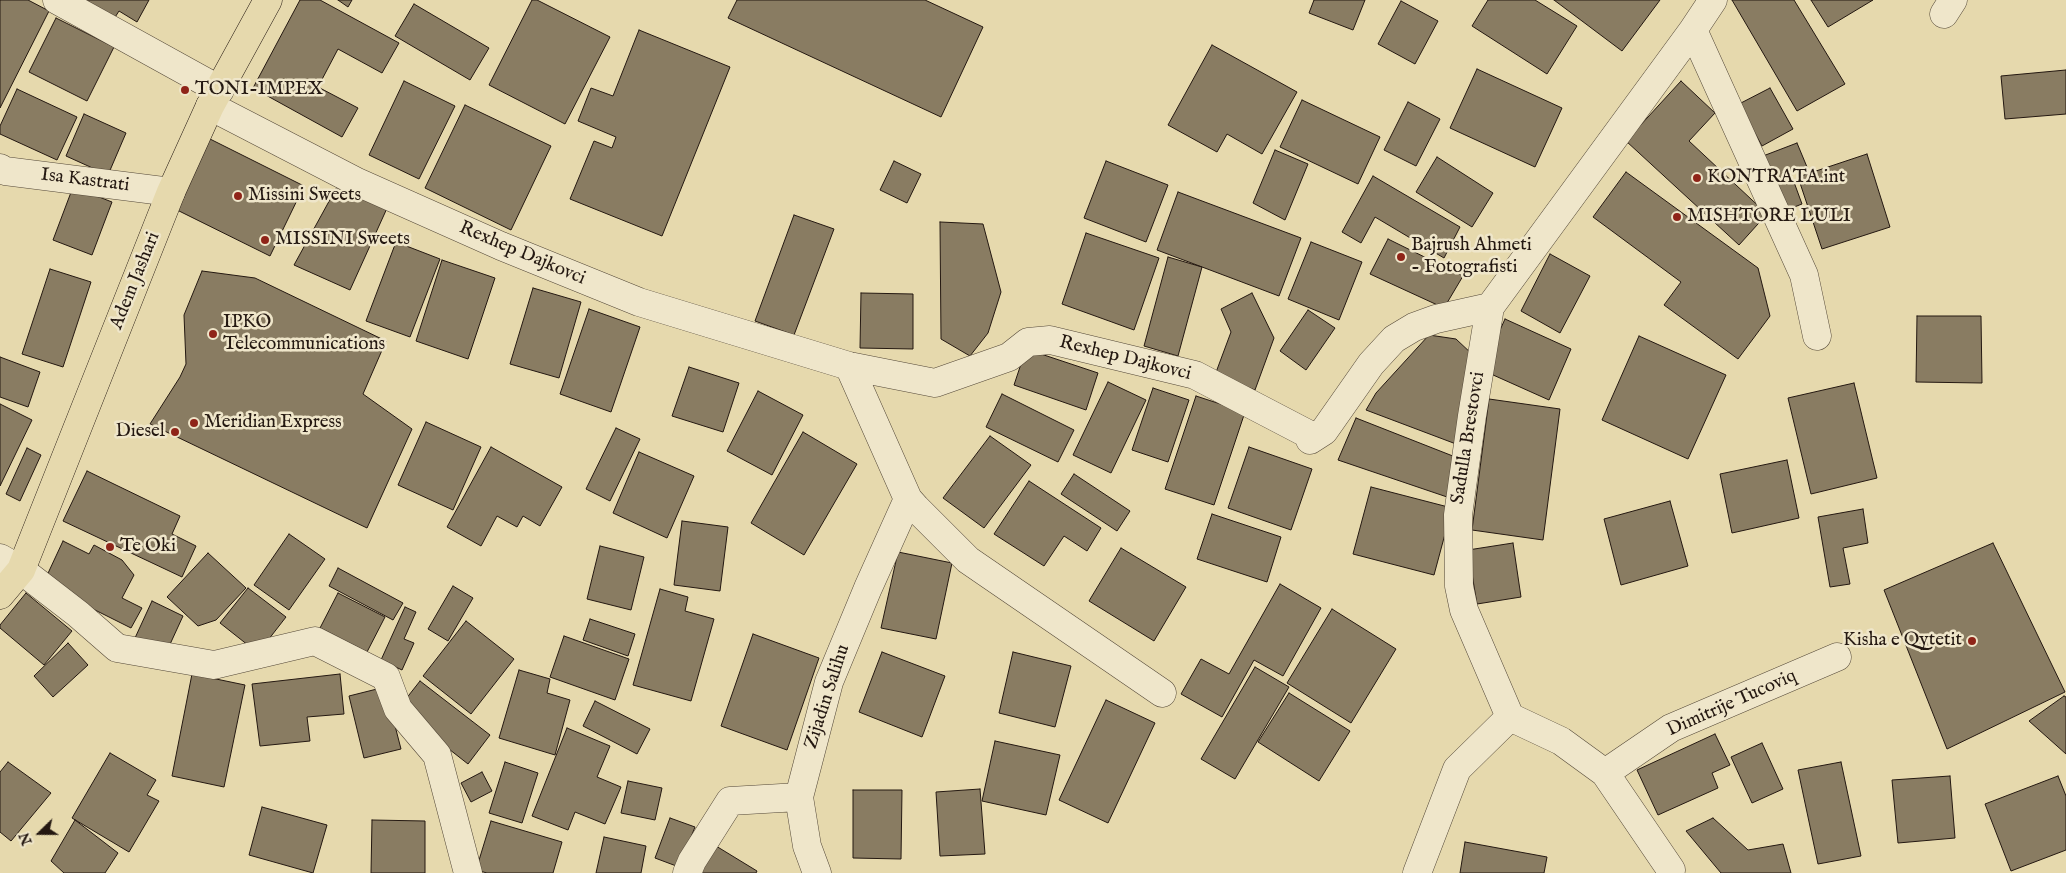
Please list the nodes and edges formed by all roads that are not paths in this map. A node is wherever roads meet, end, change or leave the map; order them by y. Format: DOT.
graph roads {
  1 [pos="57,0"];
  2 [pos="268,0"];
  3 [pos="1713,0"];
  4 [pos="1693,30"];
  5 [pos="215,98"];
  6 [pos="0,168"];
  7 [pos="171,192"];
  8 [pos="1490,307"];
  9 [pos="1817,336"];
  10 [pos="849,366"];
  11 [pos="912,504"];
  12 [pos="11,564"];
  13 [pos="0,594"];
  14 [pos="1837,657"];
  15 [pos="1162,693"];
  16 [pos="1510,717"];
  17 [pos="1605,773"];
  18 [pos="799,797"];
  19 [pos="1673,872"];
  20 [pos="468,873"];
  21 [pos="688,873"];
  22 [pos="817,873"];
  23 [pos="1417,873"];
  1 -- 5 [label="street, Rexhep Dajkovci"];
  2 -- 5 [label="main road, Adem Jashari"];
  3 -- 4 [label="street, Sadulla Brestovci"];
  4 -- 8 [label="street, Sadulla Brestovci"];
  4 -- 9 [label="street"];
  5 -- 7 [label="main road, Adem Jashari"];
  5 -- 10 [label="street, Rexhep Dajkovci"];
  6 -- 7 [label="street, Isa Kastrati"];
  7 -- 12 [label="main road, Adem Jashari"];
  8 -- 10 [label="street, Rexhep Dajkovci"];
  8 -- 16 [label="street, Sadulla Brestovci"];
  10 -- 11 [label="street"];
  11 -- 15 [label="street"];
  11 -- 18 [label="street, Zijadin Salihu"];
  12 -- 13 [label="main road, Adem Jashari"];
  12 -- 20 [label="street"];
  14 -- 17 [label="street, Dimitrije Tucoviq"];
  16 -- 17 [label="street"];
  16 -- 23 [label="street"];
  17 -- 19 [label="street"];
  18 -- 21 [label="street"];
  18 -- 22 [label="street, Zijadin Salihu"];
}
